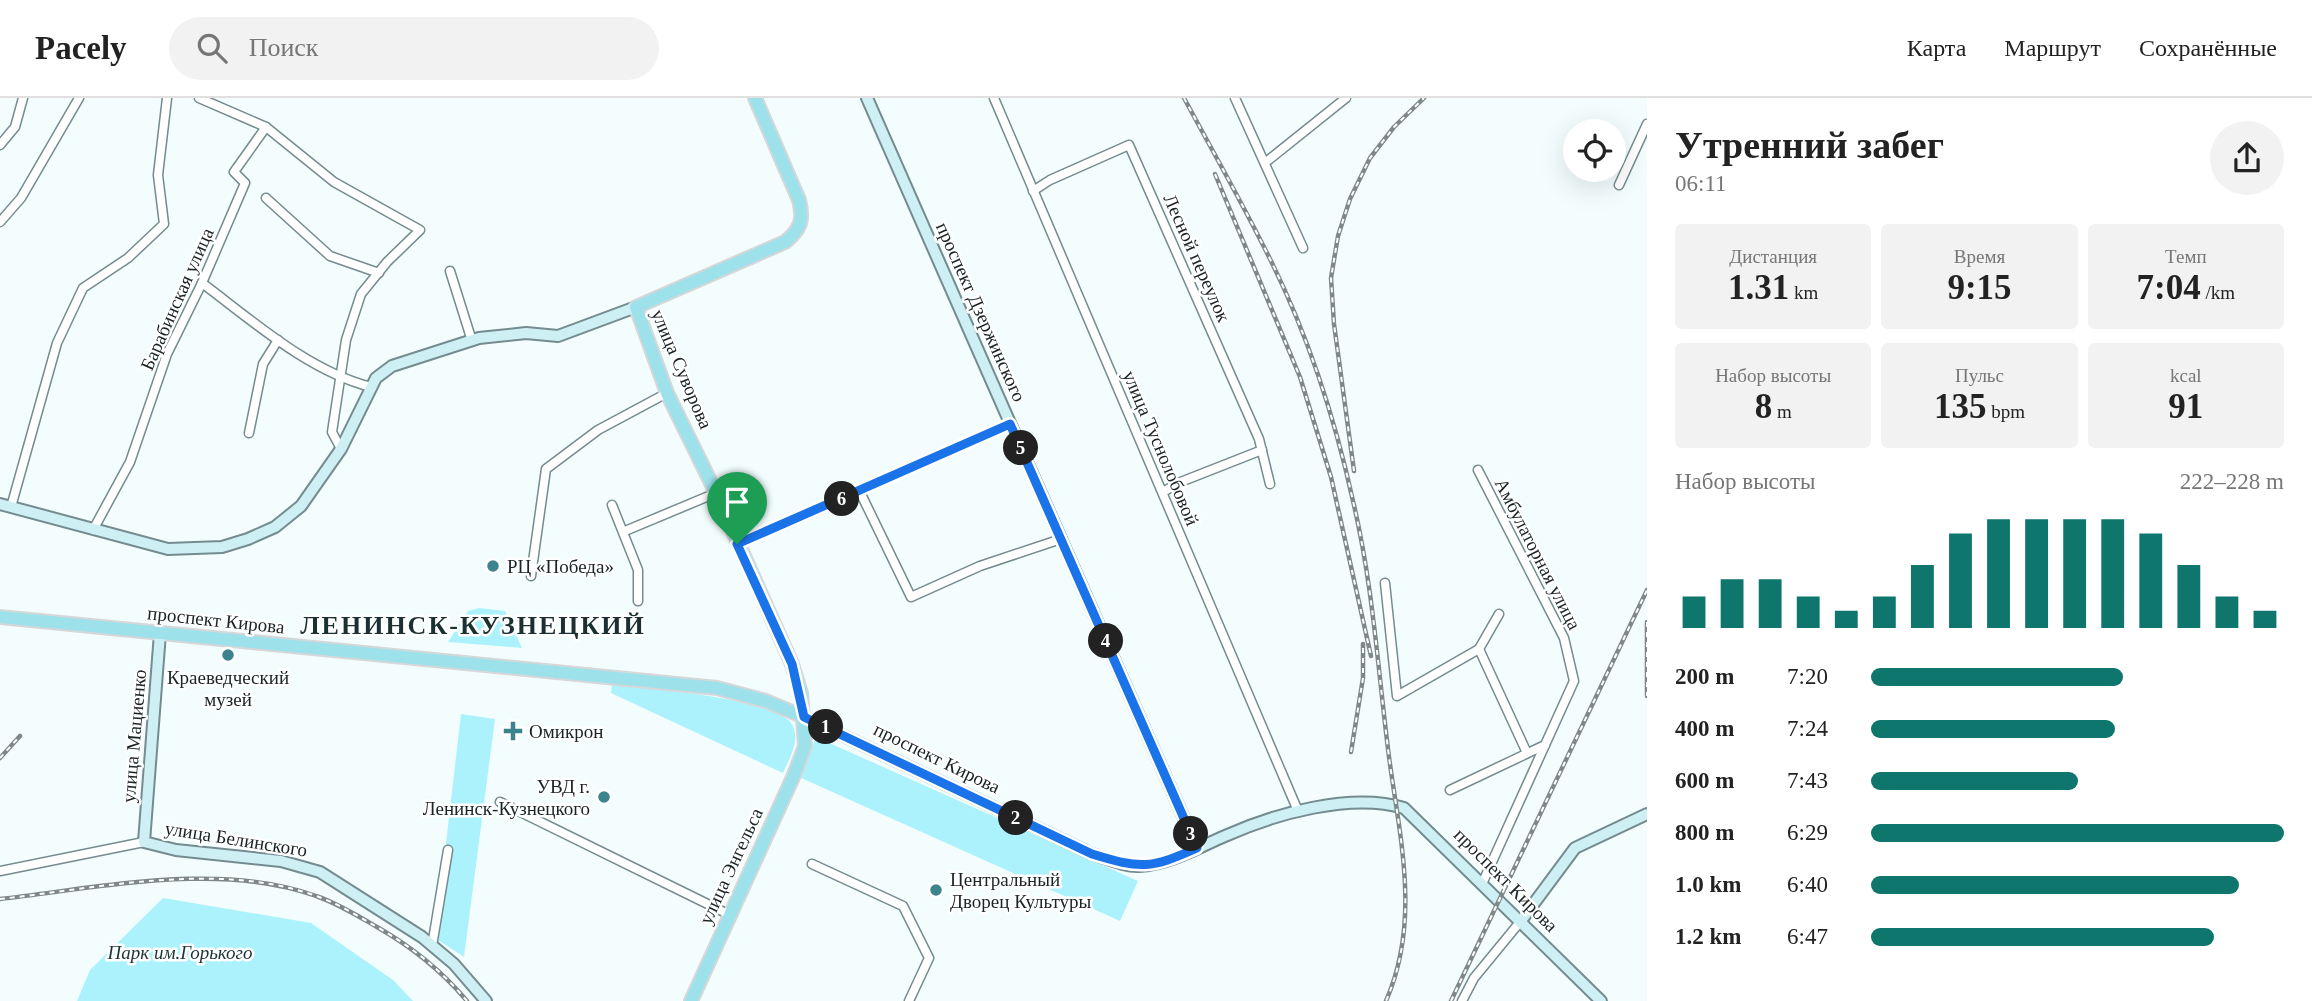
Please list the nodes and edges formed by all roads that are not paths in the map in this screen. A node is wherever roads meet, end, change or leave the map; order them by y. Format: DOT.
graph roads {
  1 [pos="23,98"];
  2 [pos="79,98"];
  3 [pos="167,98"];
  4 [pos="199,98"];
  5 [pos="755,98"];
  6 [pos="867,98"];
  7 [pos="994,98"];
  8 [pos="1234,98"];
  9 [pos="1346,98"];
  10 [pos="1647,124"];
  11 [pos="266,127"];
  12 [pos="0,145"];
  13 [pos="1266,162"];
  14 [pos="1619,185"];
  15 [pos="1033,191"];
  16 [pos="265,198"];
  17 [pos="0,222"];
  18 [pos="1303,248"];
  19 [pos="450,271"];
  20 [pos="379,273"];
  21 [pos="202,283"];
  22 [pos="636,307"];
  23 [pos="278,340"];
  24 [pos="472,341"];
  25 [pos="342,378"];
  26 [pos="371,387"];
  27 [pos="667,394"];
  28 [pos="1010,424"];
  29 [pos="249,433"];
  30 [pos="341,449"];
  31 [pos="1262,450"];
  32 [pos="1478,470"];
  33 [pos="1270,484"];
  34 [pos="860,492"];
  35 [pos="1163,492"];
  36 [pos="716,493"];
  37 [pos="5,505"];
  38 [pos="612,505"];
  39 [pos="93,530"];
  40 [pos="625,531"];
  41 [pos="1060,539"];
  42 [pos="737,544"];
  43 [pos="531,576"];
  44 [pos="1385,583"];
  45 [pos="638,601"];
  46 [pos="1499,614"];
  47 [pos="0,617"];
  48 [pos="160,633"];
  49 [pos="1479,649"];
  50 [pos="804,717"];
  51 [pos="1545,745"];
  52 [pos="805,746"];
  53 [pos="1527,753"];
  54 [pos="1450,790"];
  55 [pos="500,802"];
  56 [pos="1298,811"];
  57 [pos="1647,814"];
  58 [pos="144,842"];
  59 [pos="1197,848"];
  60 [pos="448,850"];
  61 [pos="812,864"];
  62 [pos="0,872"];
  63 [pos="1482,884"];
  64 [pos="730,915"];
  65 [pos="1520,922"];
  66 [pos="432,946"];
  67 [pos="1464,997"];
  68 [pos="486,1001"];
  69 [pos="691,1001"];
  70 [pos="909,1001"];
  71 [pos="1474,1001"];
  72 [pos="1601,1001"];
  1 -- 12 [label="street"];
  2 -- 17 [label="street"];
  3 -- 37 [label="street"];
  4 -- 11 [label="street"];
  5 -- 22 [label="main road, улица Суворова"];
  6 -- 28 [label="street, проспект Дзержинского"];
  7 -- 15 [label="street, улица Туснолобовой"];
  8 -- 13 [label="street"];
  9 -- 13 [label="street"];
  10 -- 14 [label="street"];
  11 -- 20 [label="street"];
  11 -- 21 [label="street, Барабинская улица"];
  13 -- 18 [label="street"];
  15 -- 31 [label="street, Лесной переулок"];
  15 -- 35 [label="street, улица Туснолобовой"];
  16 -- 20 [label="street"];
  19 -- 24 [label="street"];
  20 -- 25 [label="street"];
  21 -- 23 [label="street"];
  21 -- 39 [label="street, Барабинская улица"];
  22 -- 24 [label="street"];
  22 -- 27 [label="main road, улица Суворова"];
  23 -- 25 [label="street"];
  23 -- 29 [label="street"];
  24 -- 26 [label="street"];
  25 -- 26 [label="street"];
  25 -- 30 [label="street"];
  26 -- 30 [label="street"];
  27 -- 36 [label="main road, улица Суворова"];
  27 -- 43 [label="street"];
  28 -- 34 [label="street"];
  28 -- 41 [label="street, проспект Дзержинского"];
  30 -- 39 [label="street"];
  31 -- 33 [label="street, Лесной переулок"];
  31 -- 35 [label="street"];
  32 -- 51 [label="street, Амбулаторная улица"];
  34 -- 41 [label="street"];
  34 -- 42 [label="street"];
  35 -- 56 [label="street, улица Туснолобовой"];
  36 -- 40 [label="street"];
  36 -- 42 [label="main road, улица Суворова"];
  37 -- 39 [label="street"];
  38 -- 40 [label="street"];
  40 -- 45 [label="street"];
  41 -- 59 [label="street, проспект Дзержинского"];
  42 -- 50 [label="main road, улица Суворова"];
  44 -- 49 [label="street"];
  46 -- 49 [label="street"];
  47 -- 48 [label="main road, проспект Кирова"];
  48 -- 50 [label="main road, проспект Кирова"];
  48 -- 58 [label="street, улица Мациенко"];
  49 -- 53 [label="street"];
  50 -- 52 [label="main road, улица Суворова"];
  50 -- 59 [label="street, проспект Кирова"];
  51 -- 53 [label="street"];
  51 -- 63 [label="street, Амбулаторная улица"];
  52 -- 64 [label="main road, улица Энгельса"];
  53 -- 54 [label="street"];
  55 -- 64 [label="street"];
  56 -- 59 [label="street, проспект Кирова"];
  56 -- 63 [label="street, проспект Кирова"];
  57 -- 65 [label="street"];
  58 -- 62 [label="street"];
  58 -- 66 [label="street, улица Белинского"];
  60 -- 66 [label="street"];
  61 -- 70 [label="street"];
  63 -- 65 [label="street, проспект Кирова"];
  64 -- 69 [label="main road, улица Энгельса"];
  65 -- 67 [label="street"];
  65 -- 72 [label="street, проспект Кирова"];
  66 -- 68 [label="street, улица Белинского"];
  67 -- 71 [label="street"];
}
